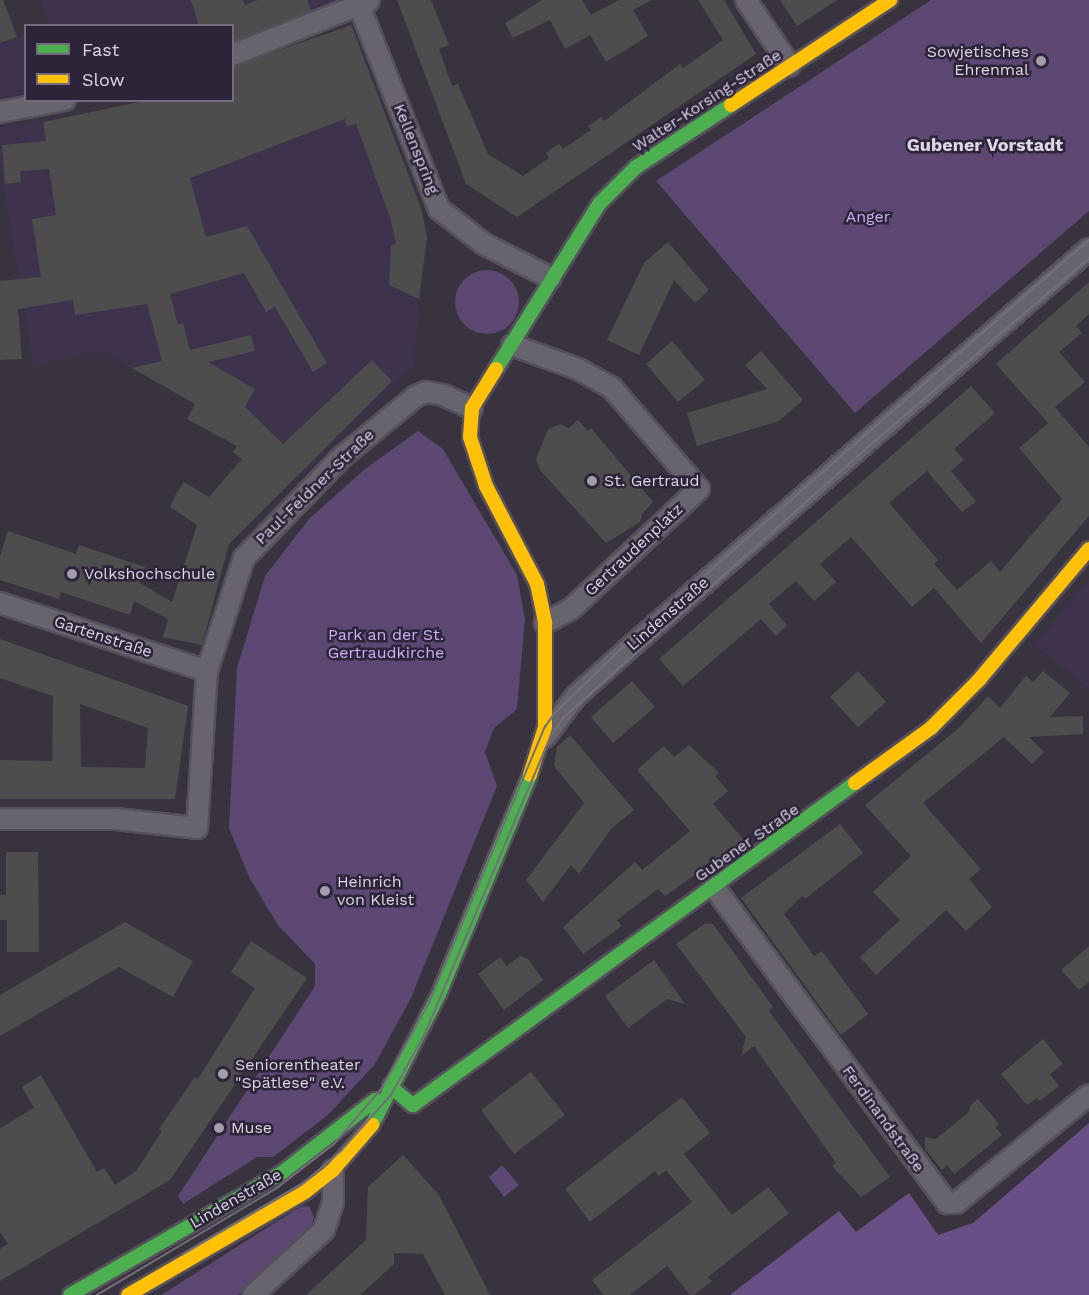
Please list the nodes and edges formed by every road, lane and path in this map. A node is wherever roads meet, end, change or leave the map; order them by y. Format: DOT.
graph roads {
  1 [pos="746,0"];
  2 [pos="890,0"];
  3 [pos="363,2"];
  4 [pos="234,54"];
  5 [pos="790,66"];
  6 [pos="54,102"];
  7 [pos="0,112"];
  8 [pos="1089,249"];
  9 [pos="551,278"];
  10 [pos="512,345"];
  11 [pos="472,408"];
  12 [pos="1089,549"];
  13 [pos="0,603"];
  14 [pos="545,623"];
  15 [pos="207,671"];
  16 [pos="541,745"];
  17 [pos="0,819"];
  18 [pos="714,887"];
  19 [pos="390,1086"];
  20 [pos="1089,1095"];
  21 [pos="333,1170"];
  22 [pos="70,1295"];
  23 [pos="128,1295"];
  24 [pos="253,1295"];
  1 -- 5 [label="street"];
  2 -- 5 [label="street, Walter-Korsing-Straße"];
  3 -- 4 [label="street"];
  3 -- 9 [label="street, Kellenspring"];
  5 -- 9 [label="street, Walter-Korsing-Straße"];
  6 -- 7 [label="street"];
  8 -- 16 [label="street, Lindenstraße"];
  9 -- 10 [label="street, Walter-Korsing-Straße"];
  10 -- 11 [label="street, Walter-Korsing-Straße"];
  10 -- 14 [label="street, Gertraudenplatz"];
  11 -- 14 [label="street"];
  11 -- 15 [label="street, Paul-Feldner-Straße"];
  12 -- 18 [label="street, Gubener Straße"];
  13 -- 15 [label="street, Gartenstraße"];
  14 -- 16 [label="street"];
  15 -- 17 [label="street, Paul-Feldner-Straße"];
  16 -- 19 [label="street, Lindenstraße"];
  18 -- 19 [label="street, Gubener Straße"];
  18 -- 20 [label="street, Ferdinandstraße"];
  19 -- 21 [label="street, Lindenstraße"];
  19 -- 22 [label="street, Lindenstraße"];
  21 -- 23 [label="street, Lindenstraße"];
  21 -- 24 [label="street"];
}
